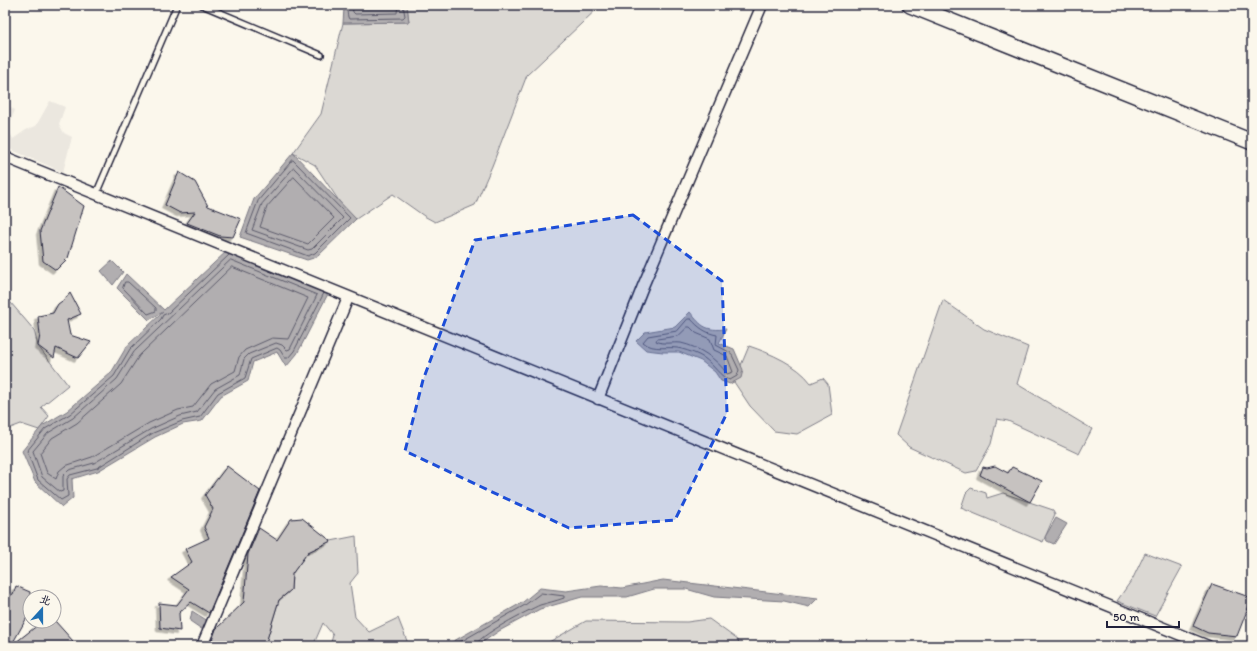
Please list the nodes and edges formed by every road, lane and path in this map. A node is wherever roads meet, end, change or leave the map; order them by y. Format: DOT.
graph roads {
  1 [pos="177,5"];
  2 [pos="202,5"];
  3 [pos="762,5"];
  4 [pos="910,5"];
  5 [pos="321,55"];
  6 [pos="1252,142"];
  7 [pos="5,157"];
  8 [pos="96,194"];
  9 [pos="348,298"];
  10 [pos="598,399"];
  11 [pos="202,646"];
  12 [pos="1208,646"];
  1 -- 8 [label="lane"];
  2 -- 5 [label="lane"];
  3 -- 10 [label="street"];
  4 -- 6 [label="street"];
  7 -- 8 [label="street"];
  8 -- 9 [label="street"];
  9 -- 10 [label="street"];
  9 -- 11 [label="street"];
  10 -- 12 [label="street"];
}
